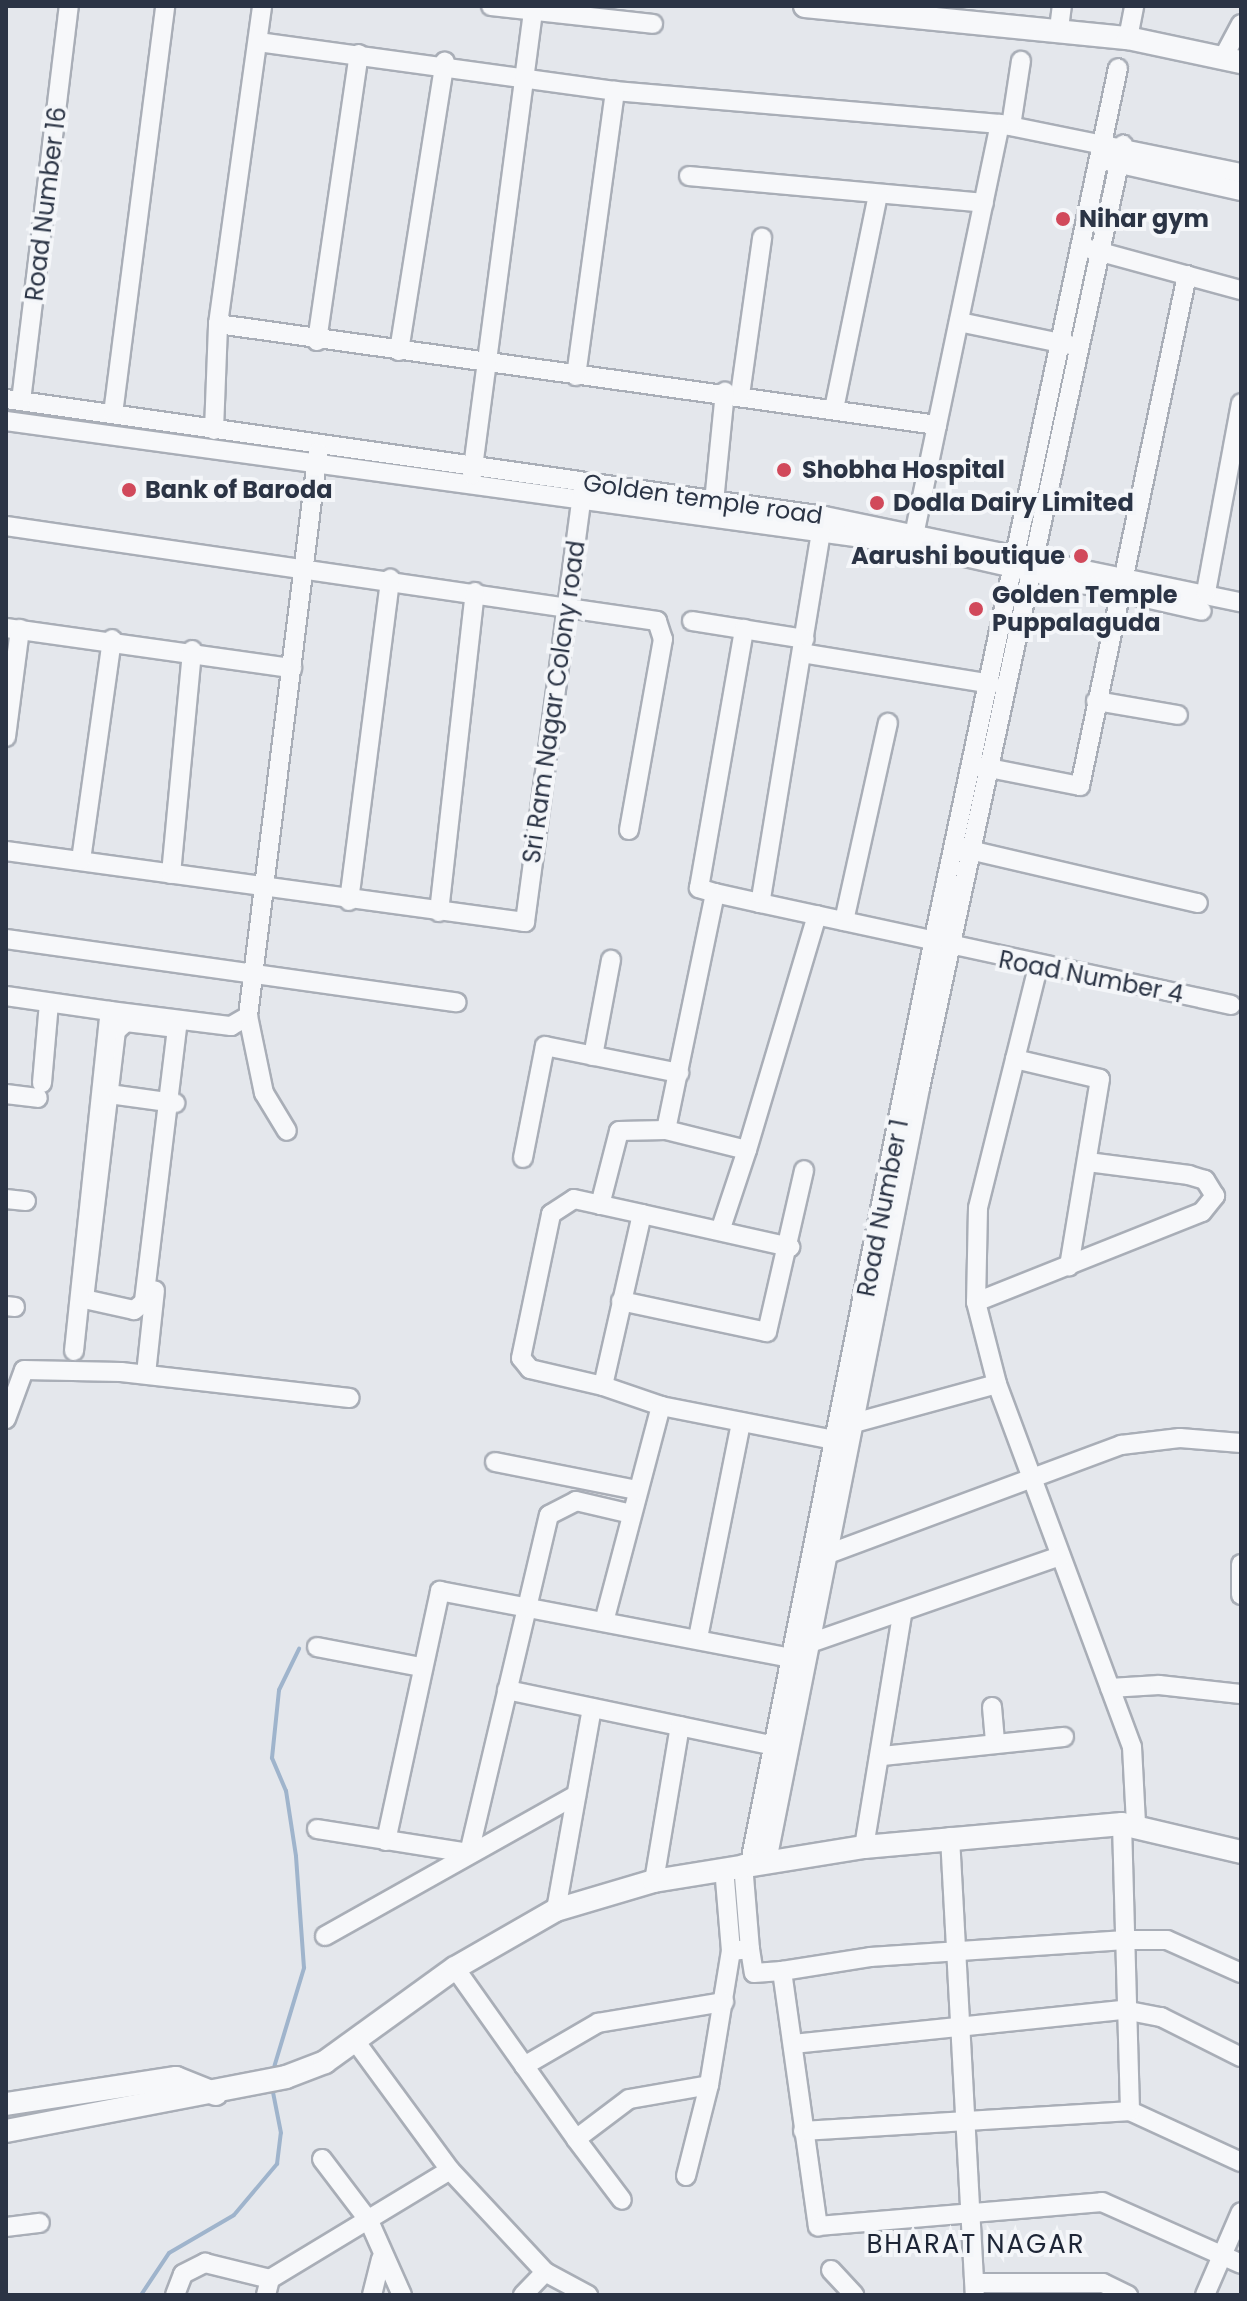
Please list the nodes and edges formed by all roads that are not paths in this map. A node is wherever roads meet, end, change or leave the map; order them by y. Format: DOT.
graph roads {
  1 [pos="69,6"];
  2 [pos="165,6"];
  3 [pos="262,6"];
  4 [pos="491,6"];
  5 [pos="805,6"];
  6 [pos="818,6"];
  7 [pos="1062,6"];
  8 [pos="1134,6"];
  9 [pos="534,8"];
  10 [pos="985,15"];
  11 [pos="653,24"];
  12 [pos="1241,24"];
  13 [pos="1059,29"];
  14 [pos="1128,38"];
  15 [pos="258,42"];
  16 [pos="359,54"];
  17 [pos="1233,59"];
  18 [pos="1021,61"];
  19 [pos="445,62"];
  20 [pos="1118,68"];
  21 [pos="527,78"];
  22 [pos="615,91"];
  23 [pos="1005,125"];
  24 [pos="1103,141"];
  25 [pos="1123,145"];
  26 [pos="1098,160"];
  27 [pos="1118,163"];
  28 [pos="1241,173"];
  29 [pos="689,176"];
  30 [pos="1241,191"];
  31 [pos="878,194"];
  32 [pos="984,203"];
  33 [pos="762,238"];
  34 [pos="1088,248"];
  35 [pos="1187,275"];
  36 [pos="1241,290"];
  37 [pos="959,322"];
  38 [pos="218,324"];
  39 [pos="317,341"];
  40 [pos="1069,345"];
  41 [pos="399,351"];
  42 [pos="490,364"];
  43 [pos="576,376"];
  44 [pos="733,394"];
  45 [pos="14,400"];
  46 [pos="834,409"];
  47 [pos="1240,409"];
  48 [pos="113,414"];
  49 [pos="6,421"];
  50 [pos="937,425"];
  51 [pos="214,430"];
  52 [pos="317,455"];
  53 [pos="473,466"];
  54 [pos="470,485"];
  55 [pos="582,492"];
  56 [pos="702,506"];
  57 [pos="6,526"];
  58 [pos="821,532"];
  59 [pos="914,538"];
  60 [pos="1026,563"];
  61 [pos="305,568"];
  62 [pos="390,579"];
  63 [pos="1120,583"];
  64 [pos="475,592"];
  65 [pos="1206,592"];
  66 [pos="1241,602"];
  67 [pos="566,603"];
  68 [pos="1202,611"];
  69 [pos="692,621"];
  70 [pos="13,628"];
  71 [pos="744,629"];
  72 [pos="112,639"];
  73 [pos="803,646"];
  74 [pos="192,650"];
  75 [pos="292,668"];
  76 [pos="991,684"];
  77 [pos="1096,701"];
  78 [pos="1178,715"];
  79 [pos="888,723"];
  80 [pos="6,737"];
  81 [pos="982,766"];
  82 [pos="629,830"];
  83 [pos="962,848"];
  84 [pos="6,851"];
  85 [pos="81,860"];
  86 [pos="171,874"];
  87 [pos="258,888"];
  88 [pos="715,893"];
  89 [pos="349,901"];
  90 [pos="760,903"];
  91 [pos="1198,903"];
  92 [pos="439,912"];
  93 [pos="817,915"];
  94 [pos="844,921"];
  95 [pos="6,939"];
  96 [pos="942,946"];
  97 [pos="611,960"];
  98 [pos="1038,967"];
  99 [pos="252,977"];
  100 [pos="6,996"];
  101 [pos="457,1002"];
  102 [pos="49,1003"];
  103 [pos="1231,1005"];
  104 [pos="110,1011"];
  105 [pos="248,1016"];
  106 [pos="182,1026"];
  107 [pos="593,1056"];
  108 [pos="1015,1059"];
  109 [pos="679,1073"];
  110 [pos="6,1094"];
  111 [pos="109,1094"];
  112 [pos="172,1102"];
  113 [pos="666,1130"];
  114 [pos="287,1131"];
  115 [pos="747,1150"];
  116 [pos="523,1158"];
  117 [pos="1088,1162"];
  118 [pos="804,1170"];
  119 [pos="163,1177"];
  120 [pos="6,1199"];
  121 [pos="26,1201"];
  122 [pos="600,1205"];
  123 [pos="642,1214"];
  124 [pos="720,1231"];
  125 [pos="790,1247"];
  126 [pos="1069,1266"];
  127 [pos="621,1301"];
  128 [pos="976,1302"];
  129 [pos="74,1351"];
  130 [pos="146,1374"];
  131 [pos="997,1384"];
  132 [pos="603,1386"];
  133 [pos="350,1398"];
  134 [pos="661,1406"];
  135 [pos="6,1419"];
  136 [pos="741,1422"];
  137 [pos="854,1423"];
  138 [pos="835,1440"];
  139 [pos="1241,1443"];
  140 [pos="495,1462"];
  141 [pos="1032,1477"];
  142 [pos="637,1490"];
  143 [pos="631,1514"];
  144 [pos="828,1554"];
  145 [pos="1060,1556"];
  146 [pos="1241,1564"];
  147 [pos="1241,1595"];
  148 [pos="527,1604"];
  149 [pos="902,1614"];
  150 [pos="605,1618"];
  151 [pos="698,1638"];
  152 [pos="810,1643"];
  153 [pos="317,1647"];
  154 [pos="787,1657"];
  155 [pos="421,1667"];
  156 [pos="1110,1688"];
  157 [pos="507,1690"];
  158 [pos="1241,1694"];
  159 [pos="992,1707"];
  160 [pos="592,1708"];
  161 [pos="680,1726"];
  162 [pos="1064,1737"];
  163 [pos="995,1744"];
  164 [pos="770,1745"];
  165 [pos="882,1756"];
  166 [pos="576,1795"];
  167 [pos="1129,1824"];
  168 [pos="317,1829"];
  169 [pos="950,1837"];
  170 [pos="386,1841"];
  171 [pos="864,1847"];
  172 [pos="1241,1852"];
  173 [pos="469,1853"];
  174 [pos="746,1864"];
  175 [pos="654,1881"];
  176 [pos="556,1910"];
  177 [pos="325,1936"];
  178 [pos="1125,1940"];
  179 [pos="750,1949"];
  180 [pos="955,1950"];
  181 [pos="731,1951"];
  182 [pos="455,1968"];
  183 [pos="782,1971"];
  184 [pos="1241,1973"];
  185 [pos="724,2002"];
  186 [pos="1124,2010"];
  187 [pos="957,2026"];
  188 [pos="356,2042"];
  189 [pos="793,2044"];
  190 [pos="1241,2057"];
  191 [pos="524,2066"];
  192 [pos="709,2085"];
  193 [pos="216,2094"];
  194 [pos="6,2104"];
  195 [pos="1130,2111"];
  196 [pos="960,2121"];
  197 [pos="6,2131"];
  198 [pos="803,2131"];
  199 [pos="576,2139"];
  200 [pos="322,2159"];
  201 [pos="1241,2162"];
  202 [pos="450,2170"];
  203 [pos="686,2176"];
  204 [pos="622,2200"];
  205 [pos="971,2211"];
  206 [pos="1241,2212"];
  207 [pos="369,2221"];
  208 [pos="40,2223"];
  209 [pos="6,2227"];
  210 [pos="1222,2256"];
  211 [pos="381,2259"];
  212 [pos="1241,2264"];
  213 [pos="831,2270"];
  214 [pos="545,2272"];
  215 [pos="268,2287"];
  216 [pos="975,2289"];
  217 [pos="175,2295"];
  218 [pos="372,2295"];
  219 [pos="402,2295"];
  220 [pos="523,2295"];
  221 [pos="588,2295"];
  222 [pos="854,2295"];
  223 [pos="1128,2295"];
  224 [pos="1205,2295"];
  1 -- 45 [label="street, Road Number 16"];
  2 -- 48 [label="street"];
  3 -- 15 [label="street"];
  4 -- 9 [label="street"];
  5 -- 6 [label="street"];
  6 -- 10 [label="street"];
  7 -- 13 [label="street"];
  8 -- 14 [label="street"];
  9 -- 11 [label="street"];
  9 -- 21 [label="street"];
  10 -- 13 [label="street"];
  12 -- 17 [label="street"];
  13 -- 14 [label="street"];
  14 -- 17 [label="street"];
  15 -- 16 [label="street"];
  15 -- 38 [label="street"];
  16 -- 19 [label="street"];
  16 -- 39 [label="street"];
  18 -- 23 [label="street"];
  19 -- 21 [label="street"];
  19 -- 41 [label="street"];
  20 -- 24 [label="street"];
  21 -- 22 [label="street"];
  21 -- 42 [label="street"];
  22 -- 23 [label="street"];
  22 -- 43 [label="street"];
  23 -- 24 [label="street"];
  23 -- 32 [label="street"];
  24 -- 25 [label="street"];
  24 -- 26 [label="street"];
  25 -- 27 [label="street"];
  25 -- 28 [label="street"];
  26 -- 27 [label="street"];
  26 -- 34 [label="street"];
  27 -- 30 [label="street"];
  27 -- 34 [label="street"];
  29 -- 31 [label="street"];
  31 -- 32 [label="street"];
  31 -- 46 [label="street"];
  32 -- 37 [label="street"];
  33 -- 44 [label="street"];
  34 -- 35 [label="street"];
  34 -- 40 [label="street"];
  35 -- 36 [label="street"];
  35 -- 63 [label="street"];
  37 -- 40 [label="street"];
  37 -- 50 [label="street"];
  38 -- 39 [label="street"];
  38 -- 51 [label="street"];
  39 -- 41 [label="street"];
  40 -- 60 [label="street"];
  41 -- 42 [label="street"];
  42 -- 43 [label="street"];
  42 -- 53 [label="street"];
  43 -- 44 [label="street"];
  44 -- 46 [label="street"];
  44 -- 56 [label="street"];
  45 -- 48 [label="street, Golden temple road"];
  46 -- 50 [label="street"];
  47 -- 65 [label="street"];
  48 -- 51 [label="street, Golden temple road"];
  49 -- 52 [label="street, Golden temple road"];
  50 -- 59 [label="street"];
  51 -- 52 [label="street, Golden temple road"];
  52 -- 53 [label="street, Golden temple road"];
  52 -- 54 [label="street, Golden temple road"];
  52 -- 61 [label="street"];
  53 -- 54 [label="street"];
  53 -- 55 [label="street, Golden temple road"];
  54 -- 55 [label="street, Golden temple road"];
  55 -- 56 [label="street, Golden temple road"];
  55 -- 67 [label="street, Sri Ram Nagar Colony road"];
  56 -- 58 [label="street, Golden temple road"];
  56 -- 59 [label="street, Golden temple road"];
  57 -- 61 [label="street"];
  58 -- 59 [label="street, Golden temple road"];
  58 -- 73 [label="street"];
  59 -- 60 [label="street, Golden temple road"];
  60 -- 63 [label="street, Golden temple road"];
  60 -- 76 [label="street, Road Number 1"];
  60 -- 81 [label="street, Road Number 1"];
  61 -- 62 [label="street"];
  61 -- 75 [label="street"];
  62 -- 64 [label="street"];
  62 -- 89 [label="street"];
  63 -- 65 [label="street, Golden temple road"];
  63 -- 68 [label="street, Golden temple road"];
  63 -- 77 [label="street"];
  64 -- 67 [label="street"];
  64 -- 92 [label="street"];
  65 -- 66 [label="street, Golden temple road"];
  67 -- 82 [label="street"];
  67 -- 92 [label="street, Sri Ram Nagar Colony road"];
  69 -- 71 [label="street"];
  70 -- 72 [label="street"];
  70 -- 80 [label="street"];
  71 -- 73 [label="street"];
  71 -- 88 [label="street"];
  72 -- 74 [label="street"];
  72 -- 85 [label="street"];
  73 -- 76 [label="street"];
  73 -- 90 [label="street"];
  74 -- 75 [label="street"];
  74 -- 86 [label="street"];
  75 -- 87 [label="street"];
  76 -- 81 [label="street, Road Number 1"];
  77 -- 78 [label="street"];
  77 -- 81 [label="street"];
  79 -- 94 [label="street"];
  81 -- 83 [label="street, Road Number 1"];
  83 -- 91 [label="street"];
  83 -- 96 [label="street, Road Number 1"];
  84 -- 85 [label="street"];
  85 -- 86 [label="street"];
  86 -- 87 [label="street"];
  87 -- 89 [label="street"];
  87 -- 99 [label="street"];
  88 -- 90 [label="street, Road Number 4"];
  88 -- 109 [label="street"];
  89 -- 92 [label="street"];
  90 -- 93 [label="street, Road Number 4"];
  93 -- 94 [label="street, Road Number 4"];
  93 -- 115 [label="street"];
  94 -- 96 [label="street, Road Number 4"];
  95 -- 99 [label="street"];
  96 -- 98 [label="street, Road Number 4"];
  96 -- 137 [label="street, Road Number 1"];
  96 -- 138 [label="street, Road Number 1"];
  97 -- 107 [label="street"];
  98 -- 103 [label="street, Road Number 4"];
  98 -- 108 [label="street"];
  99 -- 101 [label="street"];
  99 -- 105 [label="street"];
  100 -- 102 [label="street"];
  102 -- 104 [label="street"];
  102 -- 110 [label="street"];
  104 -- 106 [label="street"];
  104 -- 129 [label="street"];
  105 -- 106 [label="street"];
  105 -- 114 [label="street"];
  106 -- 111 [label="street"];
  106 -- 112 [label="street"];
  107 -- 109 [label="street"];
  107 -- 116 [label="street"];
  108 -- 117 [label="street"];
  108 -- 128 [label="street"];
  109 -- 113 [label="street"];
  111 -- 112 [label="street"];
  111 -- 119 [label="street"];
  112 -- 119 [label="street"];
  113 -- 115 [label="street"];
  113 -- 122 [label="street"];
  115 -- 124 [label="street"];
  117 -- 126 [label="street"];
  117 -- 126 [label="street"];
  118 -- 125 [label="street"];
  119 -- 130 [label="street"];
  120 -- 121 [label="street"];
  122 -- 123 [label="street"];
  122 -- 132 [label="street"];
  123 -- 124 [label="street"];
  123 -- 127 [label="street"];
  124 -- 125 [label="street"];
  125 -- 127 [label="street"];
  126 -- 128 [label="street"];
  127 -- 132 [label="street"];
  128 -- 131 [label="street"];
  130 -- 133 [label="street"];
  130 -- 135 [label="street"];
  131 -- 137 [label="street"];
  131 -- 141 [label="street"];
  132 -- 134 [label="street"];
  134 -- 136 [label="street"];
  134 -- 142 [label="street"];
  136 -- 138 [label="street"];
  136 -- 151 [label="street"];
  137 -- 144 [label="street, Road Number 1"];
  138 -- 154 [label="street, Road Number 1"];
  139 -- 141 [label="street"];
  140 -- 142 [label="street"];
  141 -- 144 [label="street"];
  141 -- 145 [label="street"];
  142 -- 143 [label="street"];
  143 -- 148 [label="street"];
  143 -- 150 [label="street"];
  144 -- 152 [label="street, Road Number 1"];
  145 -- 149 [label="street"];
  145 -- 156 [label="street"];
  146 -- 147 [label="street"];
  148 -- 150 [label="street"];
  148 -- 155 [label="street"];
  148 -- 157 [label="street"];
  149 -- 152 [label="street"];
  149 -- 165 [label="street"];
  150 -- 151 [label="street"];
  151 -- 154 [label="street"];
  152 -- 174 [label="street, Road Number 1"];
  153 -- 155 [label="street"];
  154 -- 164 [label="street, Road Number 1"];
  155 -- 170 [label="street"];
  156 -- 158 [label="street"];
  156 -- 167 [label="street"];
  157 -- 160 [label="street"];
  157 -- 173 [label="street"];
  159 -- 163 [label="street"];
  160 -- 161 [label="street"];
  160 -- 166 [label="street"];
  161 -- 164 [label="street"];
  161 -- 175 [label="street"];
  162 -- 163 [label="street"];
  163 -- 165 [label="street"];
  164 -- 174 [label="street, Road Number 1"];
  165 -- 171 [label="street"];
  166 -- 173 [label="street"];
  166 -- 176 [label="street"];
  167 -- 169 [label="street"];
  167 -- 172 [label="street"];
  167 -- 178 [label="street"];
  168 -- 170 [label="street"];
  169 -- 171 [label="street"];
  169 -- 180 [label="street"];
  170 -- 173 [label="street"];
  171 -- 174 [label="street"];
  173 -- 177 [label="street"];
  174 -- 175 [label="street"];
  174 -- 179 [label="street"];
  174 -- 181 [label="street"];
  175 -- 176 [label="street"];
  176 -- 182 [label="street"];
  178 -- 180 [label="street"];
  178 -- 184 [label="street"];
  178 -- 186 [label="street"];
  179 -- 181 [label="street"];
  179 -- 183 [label="street"];
  180 -- 183 [label="street"];
  180 -- 187 [label="street"];
  181 -- 185 [label="street"];
  182 -- 188 [label="street"];
  182 -- 191 [label="street"];
  183 -- 189 [label="street"];
  185 -- 191 [label="street"];
  185 -- 192 [label="street"];
  186 -- 187 [label="street"];
  186 -- 190 [label="street"];
  186 -- 195 [label="street"];
  187 -- 189 [label="street"];
  187 -- 196 [label="street"];
  188 -- 193 [label="street"];
  188 -- 202 [label="street"];
  189 -- 198 [label="street"];
  191 -- 199 [label="street"];
  192 -- 199 [label="street"];
  192 -- 203 [label="street"];
  193 -- 194 [label="street"];
  193 -- 197 [label="street"];
  195 -- 196 [label="street"];
  195 -- 201 [label="street"];
  196 -- 198 [label="street"];
  196 -- 205 [label="street"];
  198 -- 205 [label="street"];
  199 -- 204 [label="street"];
  200 -- 207 [label="street"];
  202 -- 207 [label="street"];
  202 -- 214 [label="street"];
  205 -- 210 [label="street"];
  205 -- 216 [label="street"];
  206 -- 210 [label="street"];
  207 -- 211 [label="street"];
  207 -- 215 [label="street"];
  208 -- 209 [label="street"];
  210 -- 212 [label="street"];
  210 -- 224 [label="street"];
  211 -- 218 [label="street"];
  211 -- 219 [label="street"];
  213 -- 222 [label="street"];
  214 -- 220 [label="street"];
  214 -- 221 [label="street"];
  215 -- 217 [label="street"];
  216 -- 223 [label="street"];
}
